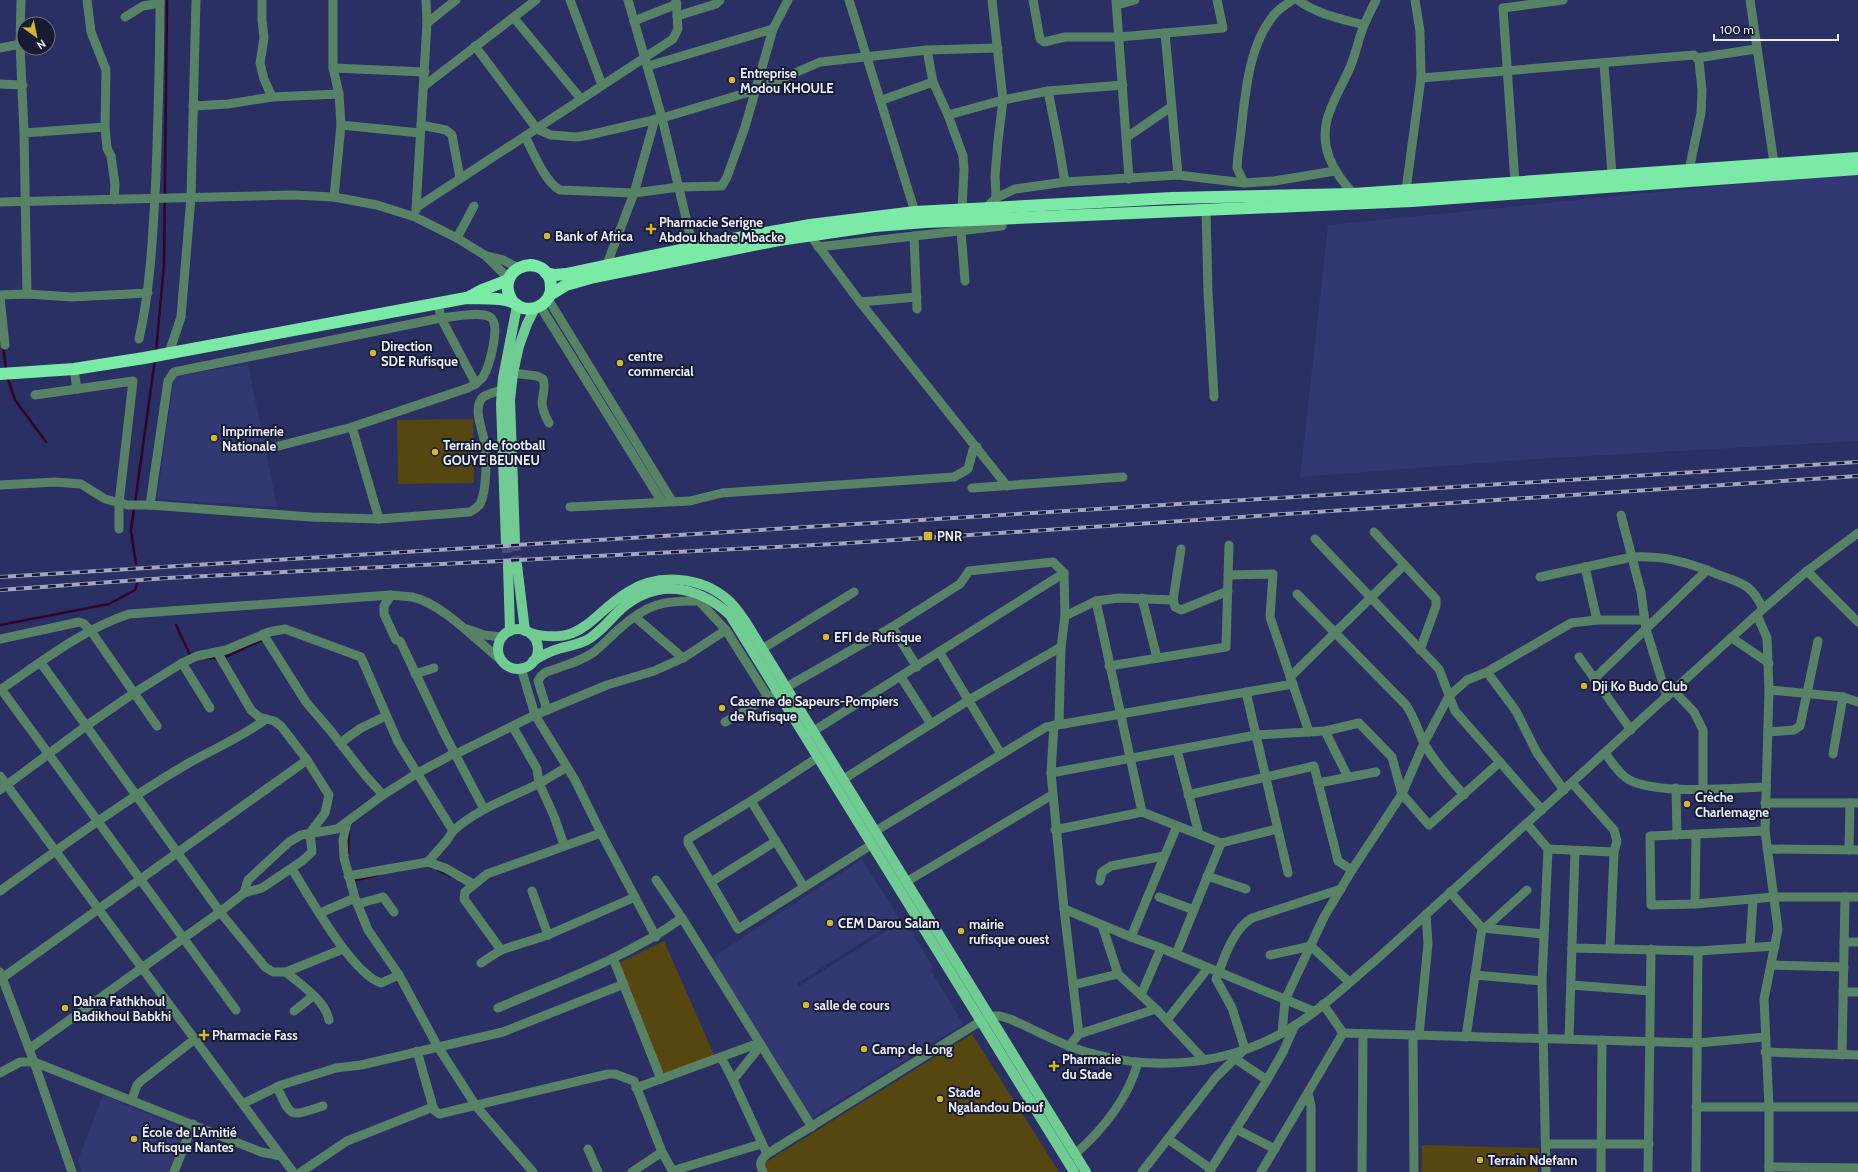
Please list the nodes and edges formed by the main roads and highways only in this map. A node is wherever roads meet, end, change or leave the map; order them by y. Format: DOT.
graph roads {
  1 [pos="1858,158"];
  2 [pos="1858,169"];
  3 [pos="546,272"];
  4 [pos="509,278"];
  5 [pos="466,298"];
  6 [pos="543,302"];
  7 [pos="515,304"];
  8 [pos="6,373"];
  9 [pos="528,632"];
  10 [pos="506,634"];
  11 [pos="533,661"];
  12 [pos="777,692"];
  13 [pos="985,1018"];
  14 [pos="1074,1172"];
  15 [pos="1086,1172"];
  1 -- 3 [label="highway"];
  2 -- 6 [label="highway"];
  3 -- 4 [label="highway"];
  3 -- 6 [label="highway"];
  4 -- 5 [label="highway"];
  4 -- 7 [label="highway"];
  5 -- 7 [label="highway"];
  5 -- 8 [label="highway"];
  6 -- 7 [label="highway"];
  6 -- 7 [label="main road"];
  9 -- 10 [label="main road"];
  9 -- 10 [label="main road"];
  9 -- 11 [label="main road"];
  9 -- 12 [label="main road"];
  10 -- 11 [label="main road"];
  11 -- 12 [label="main road"];
  12 -- 13 [label="main road"];
  12 -- 13 [label="main road"];
  13 -- 14 [label="main road"];
  13 -- 15 [label="main road"];
}
